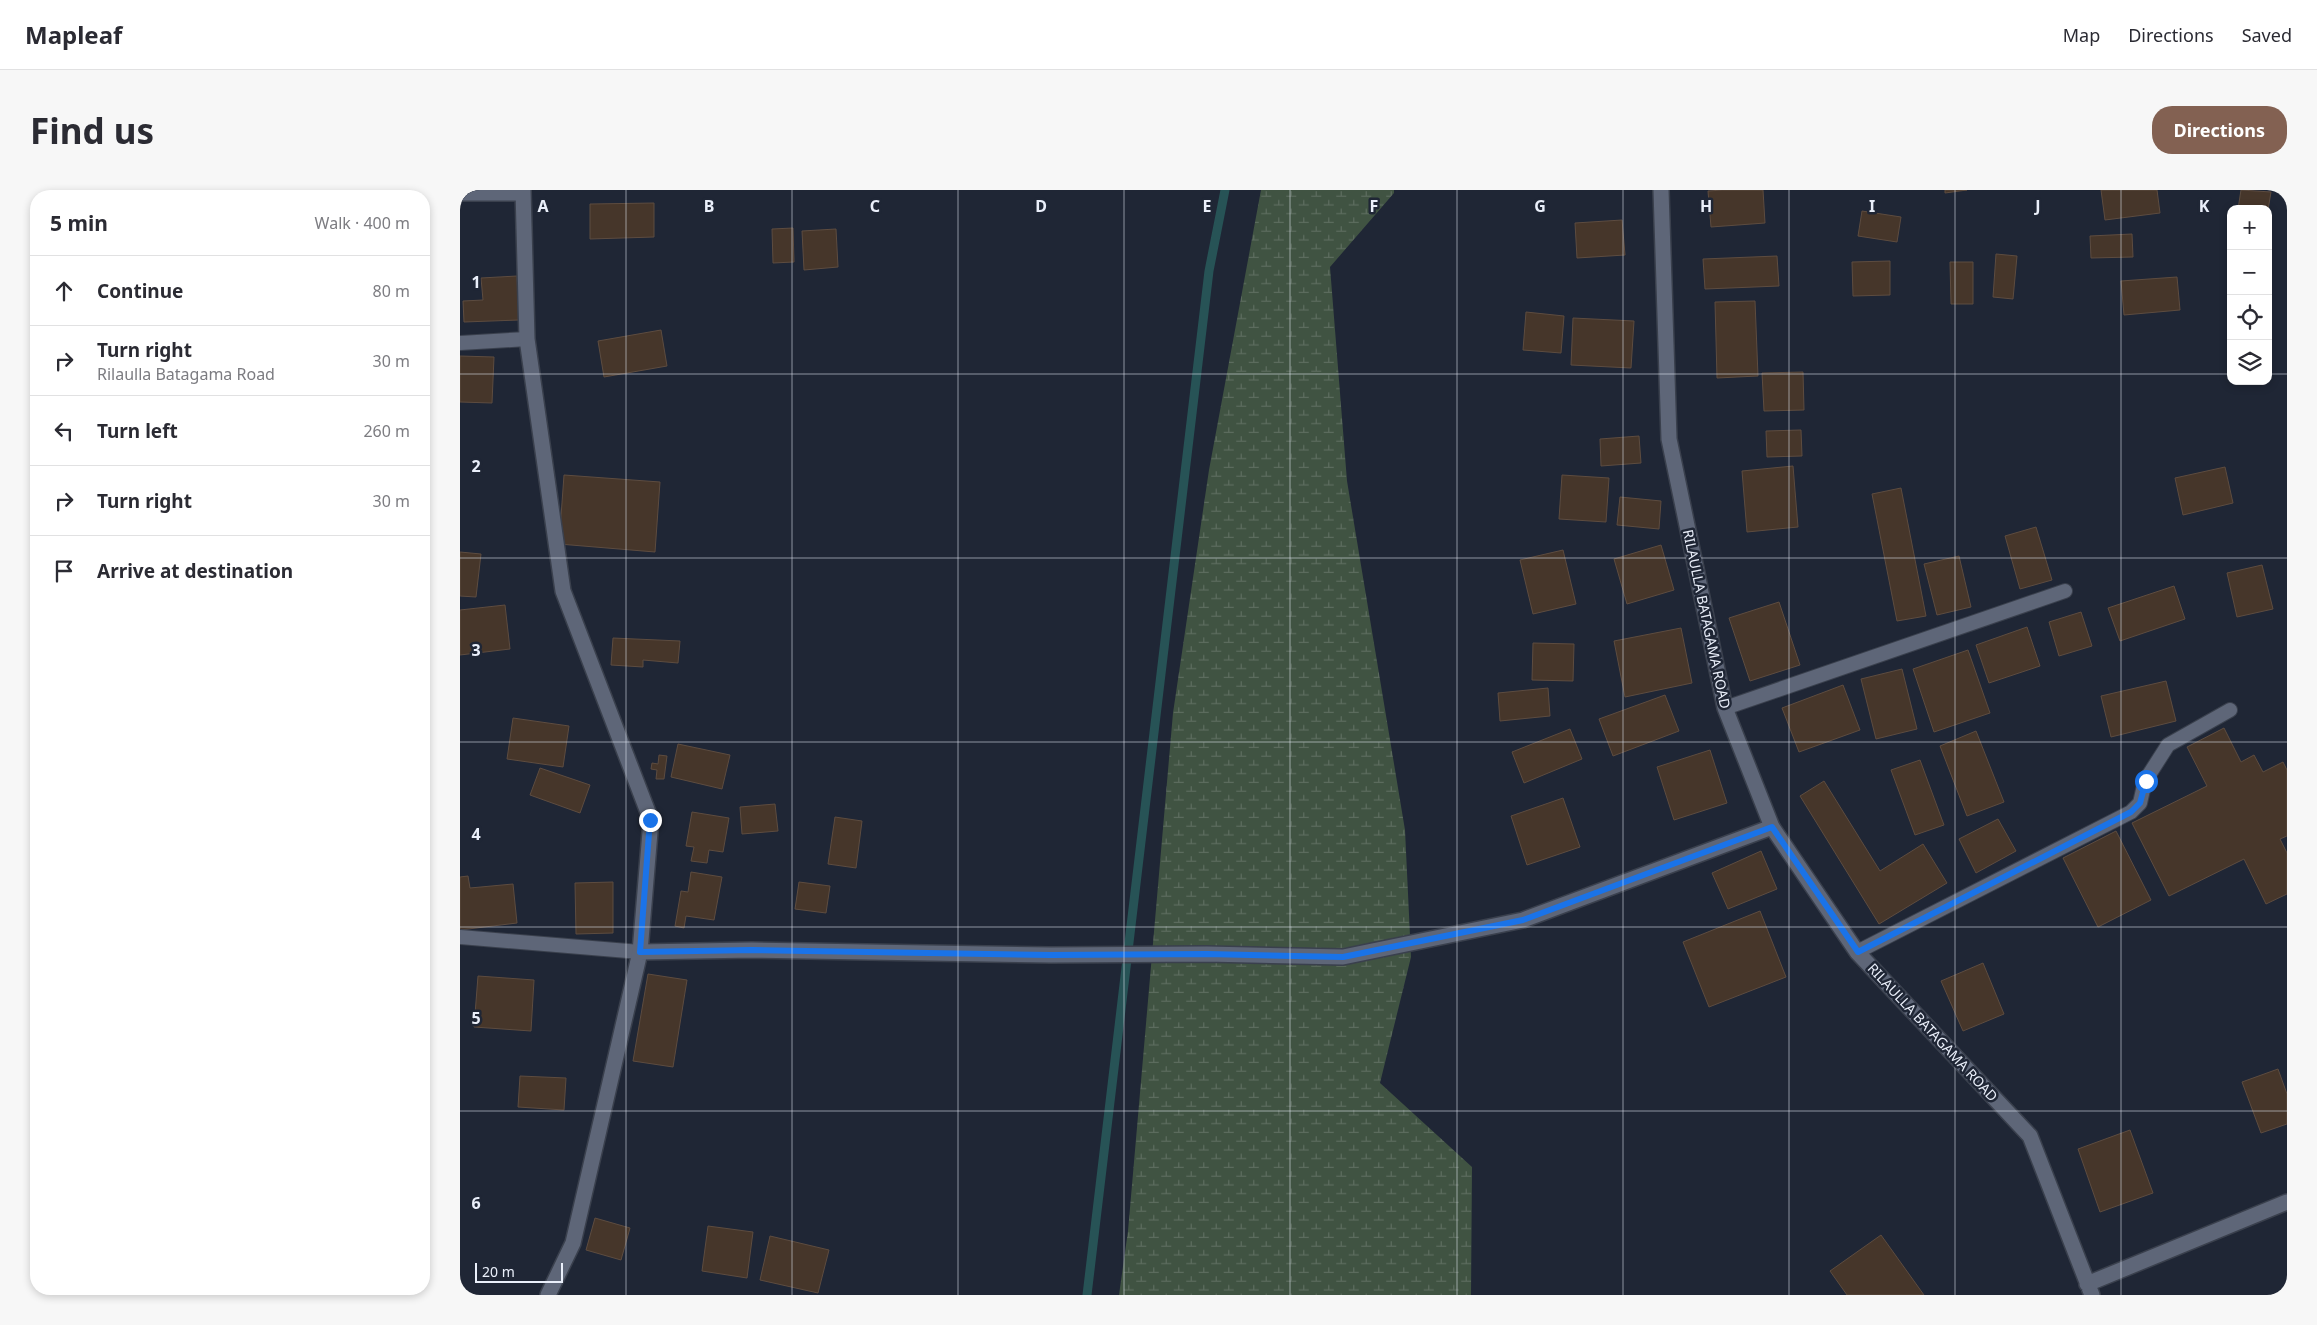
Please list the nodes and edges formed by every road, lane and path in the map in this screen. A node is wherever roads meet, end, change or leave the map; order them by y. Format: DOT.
graph roads {
  1 [pos="1661,190"];
  2 [pos="460,192"];
  3 [pos="523,192"];
  4 [pos="526,339"];
  5 [pos="460,343"];
  6 [pos="2065,591"];
  7 [pos="1725,708"];
  8 [pos="2230,710"];
  9 [pos="1772,827"];
  10 [pos="460,937"];
  11 [pos="640,952"];
  12 [pos="1858,952"];
  13 [pos="2287,1202"];
  14 [pos="2090,1289"];
  15 [pos="548,1295"];
  1 -- 7 [label="street, RILAULLA BATAGAMA ROAD"];
  2 -- 3 [label="street"];
  3 -- 4 [label="street"];
  4 -- 5 [label="lane"];
  4 -- 11 [label="street"];
  6 -- 7 [label="lane"];
  7 -- 9 [label="street, RILAULLA BATAGAMA ROAD"];
  8 -- 12 [label="lane"];
  9 -- 11 [label="street"];
  9 -- 12 [label="street, RILAULLA BATAGAMA ROAD"];
  10 -- 11 [label="lane"];
  11 -- 15 [label="street"];
  12 -- 14 [label="street, RILAULLA BATAGAMA ROAD"];
  13 -- 14 [label="street"];
}
